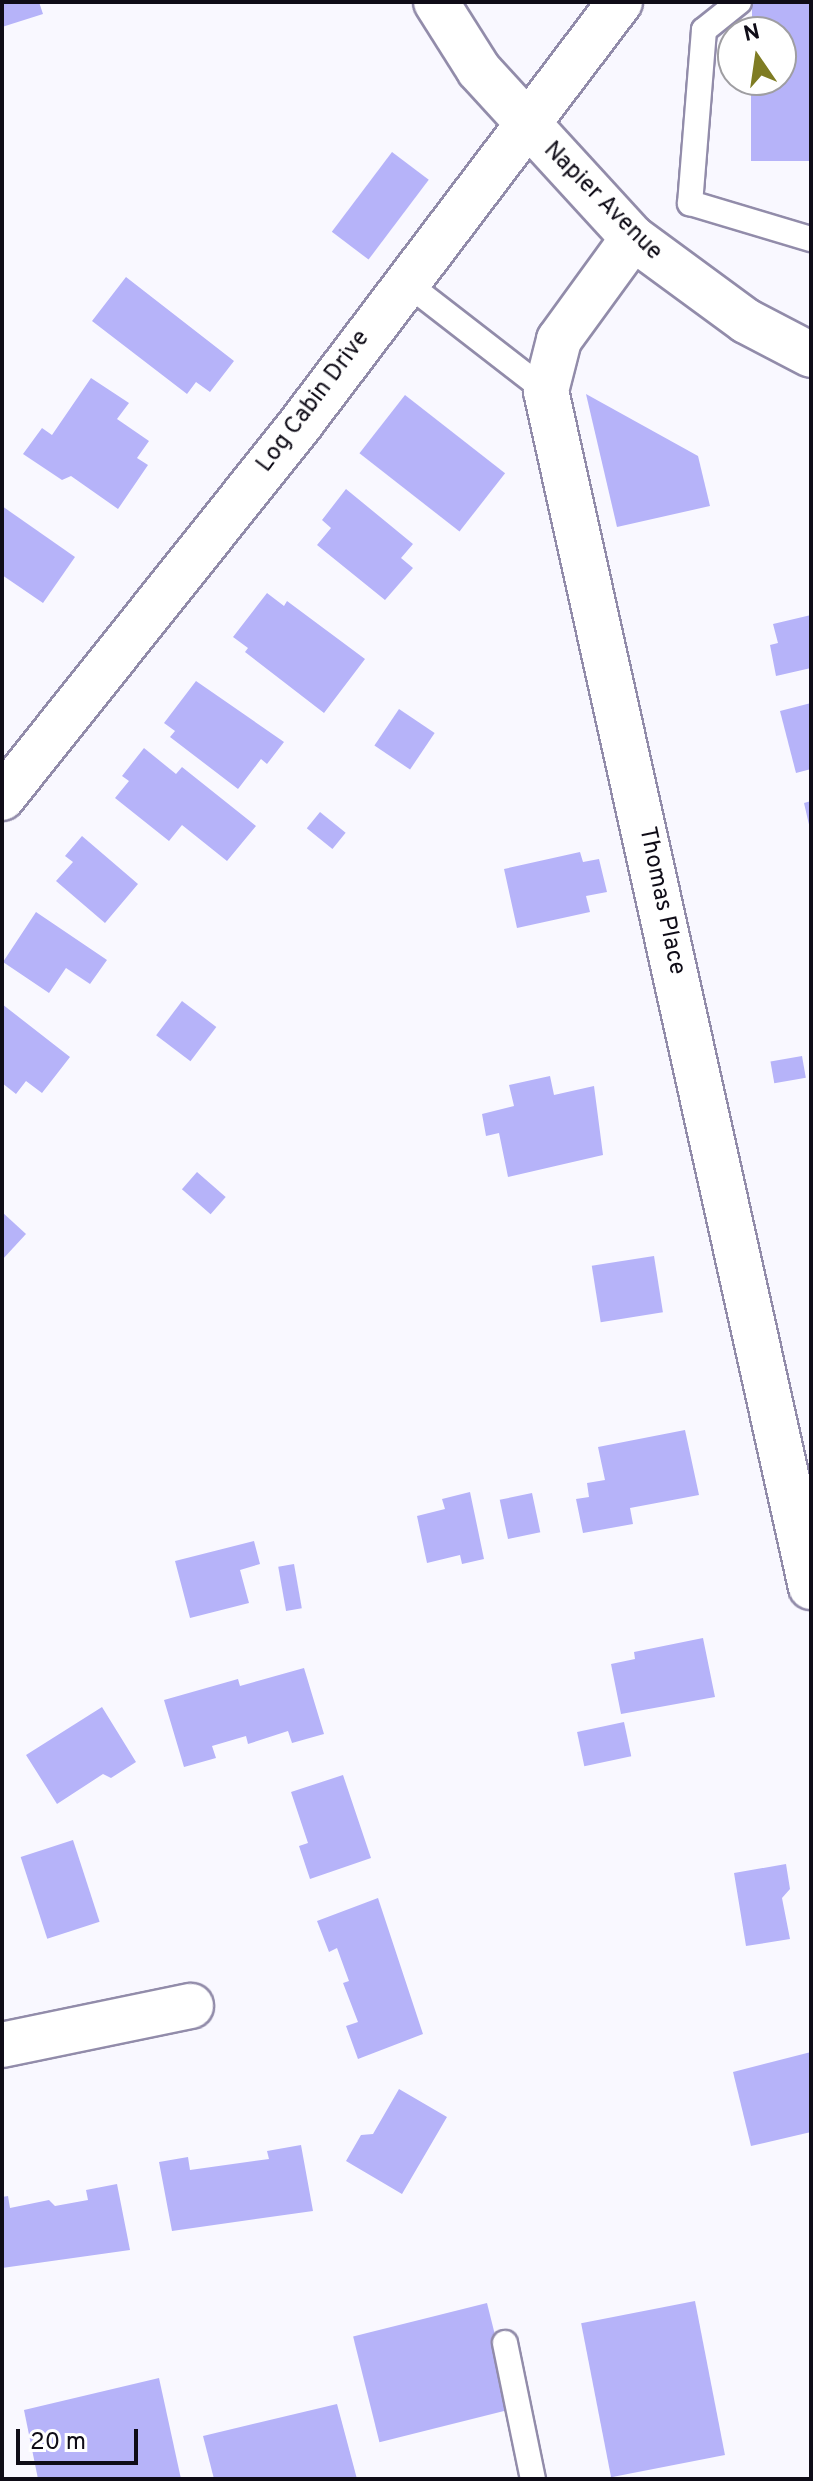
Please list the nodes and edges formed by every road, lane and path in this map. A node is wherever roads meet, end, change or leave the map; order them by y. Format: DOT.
graph roads {
  1 [pos="436,2"];
  2 [pos="739,2"];
  3 [pos="612,5"];
  4 [pos="527,125"];
  5 [pos="633,238"];
  6 [pos="811,239"];
  7 [pos="404,281"];
  8 [pos="811,355"];
  9 [pos="546,391"];
  10 [pos="2,798"];
  11 [pos="811,1587"];
  12 [pos="191,2006"];
  13 [pos="2,2045"];
  14 [pos="505,2343"];
  15 [pos="533,2479"];
  1 -- 4 [label="street, Napier Avenue"];
  2 -- 6 [label="lane"];
  3 -- 4 [label="street, Log Cabin Drive"];
  4 -- 5 [label="street, Napier Avenue"];
  4 -- 7 [label="street, Log Cabin Drive"];
  5 -- 8 [label="street, Napier Avenue"];
  5 -- 9 [label="street, Thomas Place"];
  7 -- 9 [label="lane"];
  7 -- 10 [label="street, Log Cabin Drive"];
  9 -- 11 [label="street, Thomas Place"];
  12 -- 13 [label="street"];
  14 -- 15 [label="lane"];
}
